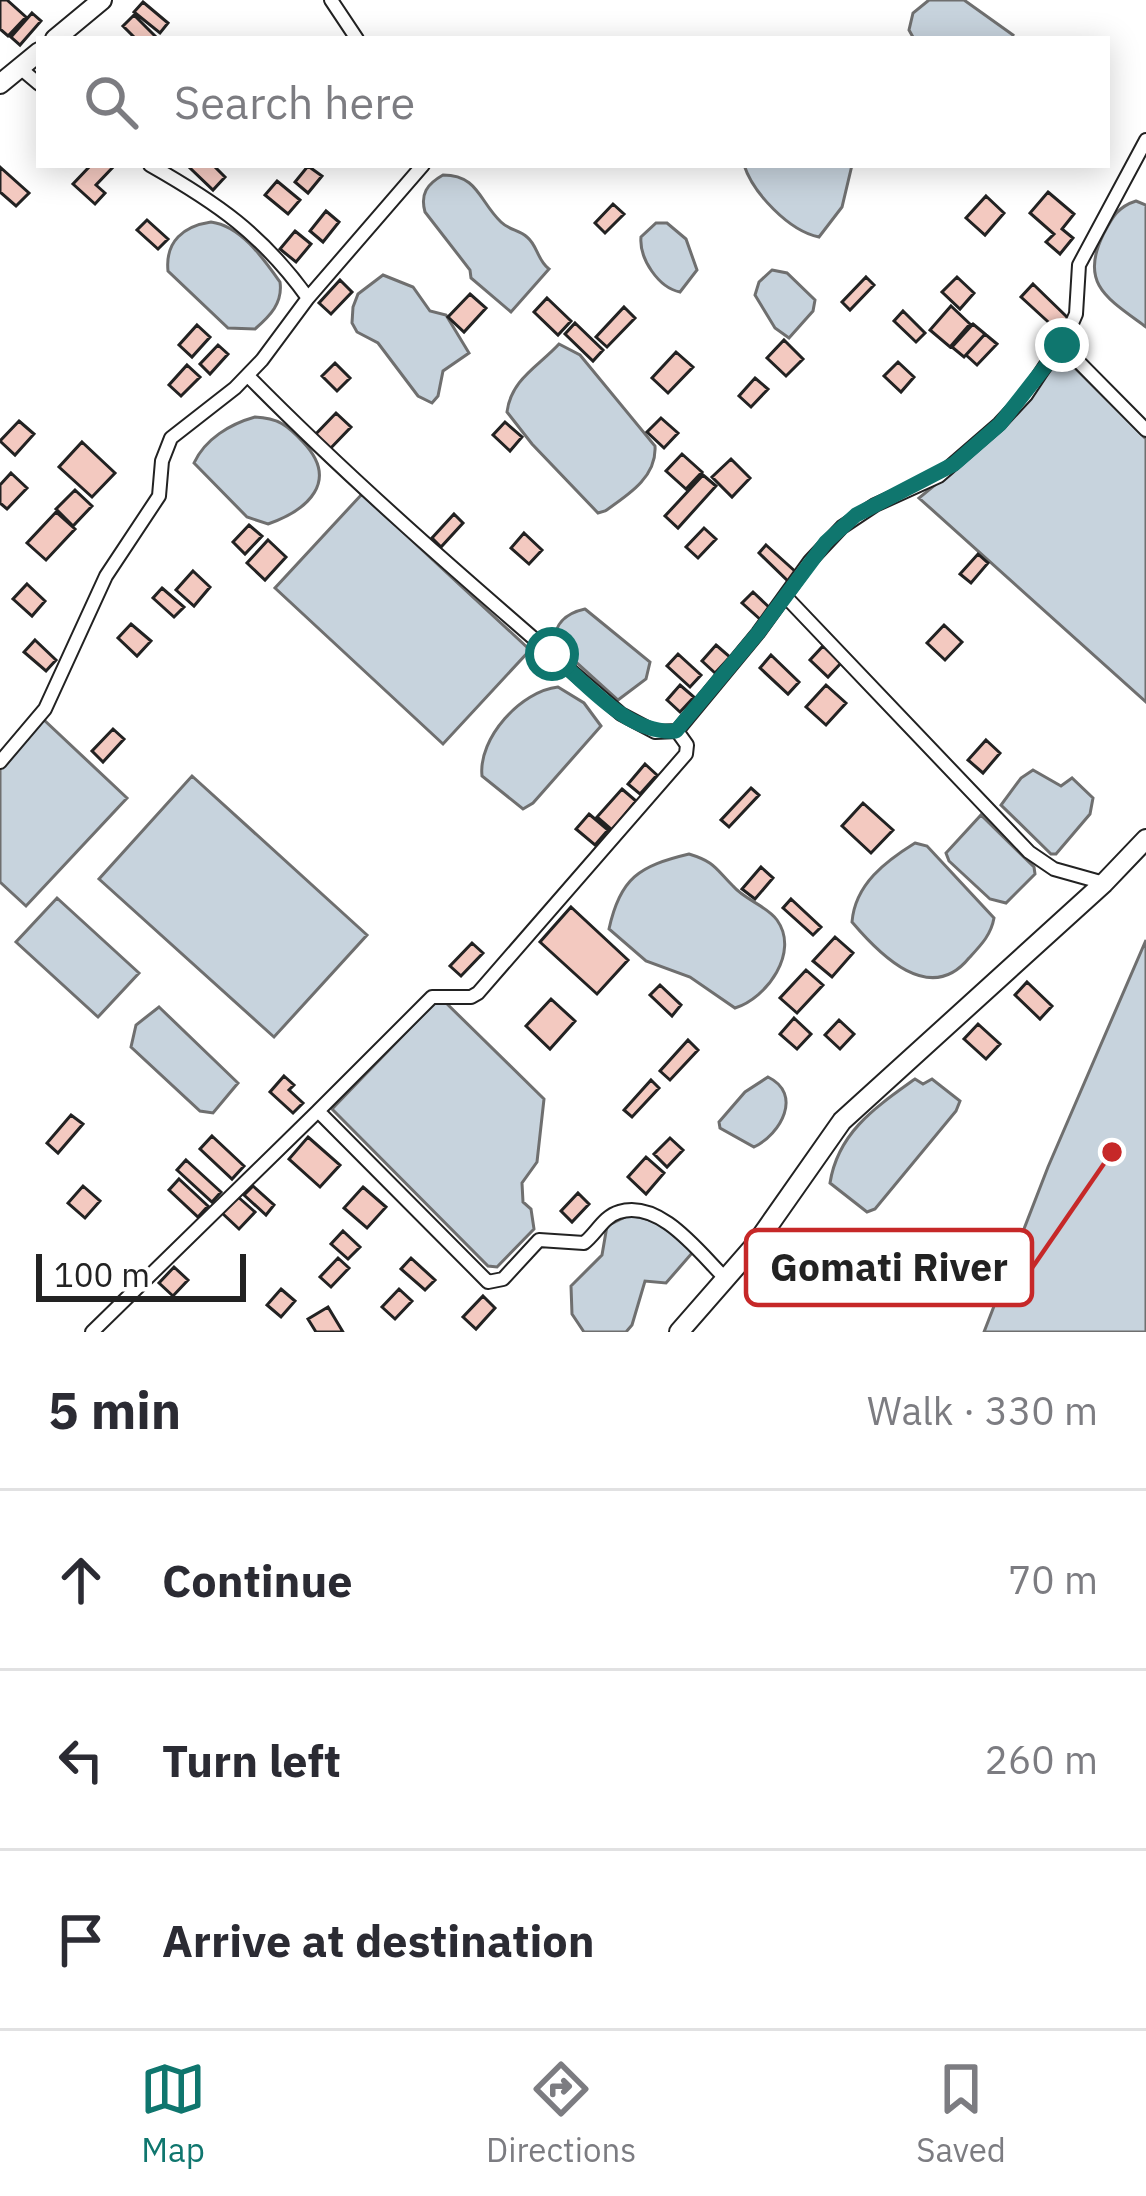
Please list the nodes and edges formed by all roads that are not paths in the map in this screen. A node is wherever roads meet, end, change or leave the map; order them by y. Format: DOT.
graph roads {
  1 [pos="102,0"];
  2 [pos="331,0"];
  3 [pos="59,36"];
  4 [pos="355,36"];
  5 [pos="36,55"];
  6 [pos="20,68"];
  7 [pos="36,81"];
  8 [pos="0,84"];
  9 [pos="1146,140"];
  10 [pos="155,168"];
  11 [pos="420,168"];
  12 [pos="308,298"];
  13 [pos="1062,345"];
  14 [pos="248,376"];
  15 [pos="1146,430"];
  16 [pos="786,597"];
  17 [pos="676,731"];
  18 [pos="0,762"];
  19 [pos="1146,839"];
  20 [pos="1104,883"];
  21 [pos="318,1112"];
  22 [pos="727,1280"];
  23 [pos="92,1332"];
  24 [pos="679,1332"];
  1 -- 3 [label="street"];
  2 -- 4 [label="street"];
  5 -- 6 [label="street"];
  6 -- 7 [label="street"];
  6 -- 8 [label="street"];
  9 -- 13 [label="street"];
  10 -- 12 [label="street"];
  11 -- 12 [label="street"];
  12 -- 14 [label="street"];
  13 -- 15 [label="street"];
  13 -- 16 [label="street"];
  14 -- 17 [label="street"];
  14 -- 18 [label="street"];
  16 -- 17 [label="street"];
  16 -- 20 [label="street"];
  17 -- 21 [label="street"];
  19 -- 20 [label="street"];
  20 -- 22 [label="street"];
  21 -- 22 [label="street"];
  21 -- 23 [label="street"];
  22 -- 24 [label="street"];
}
